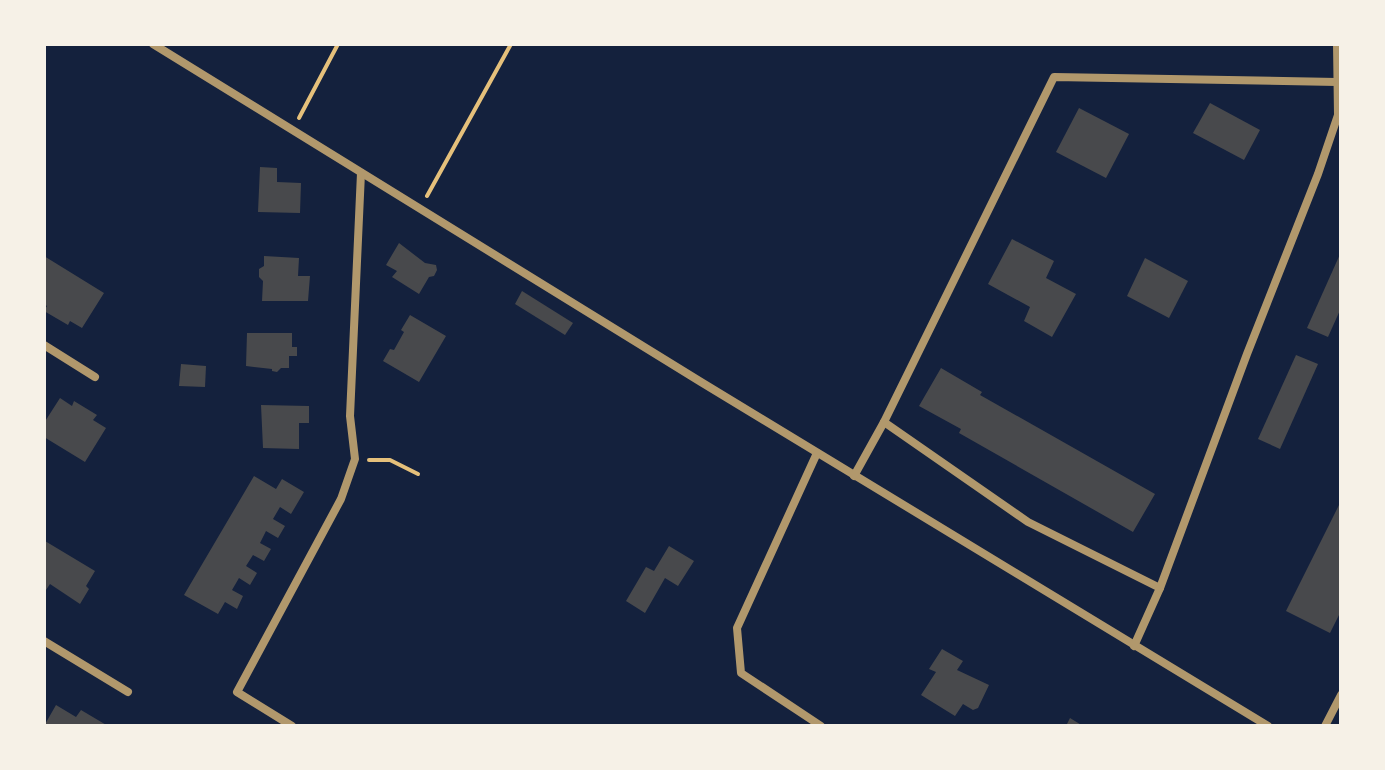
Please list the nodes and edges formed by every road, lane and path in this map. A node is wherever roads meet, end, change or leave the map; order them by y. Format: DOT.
graph roads {
  1 [pos="153,44"];
  2 [pos="338,44"];
  3 [pos="511,44"];
  4 [pos="1337,44"];
  5 [pos="1337,82"];
  6 [pos="292,130"];
  7 [pos="361,173"];
  8 [pos="420,208"];
  9 [pos="44,345"];
  10 [pos="95,377"];
  11 [pos="884,422"];
  12 [pos="817,453"];
  13 [pos="355,459"];
  14 [pos="418,474"];
  15 [pos="854,476"];
  16 [pos="1160,588"];
  17 [pos="44,641"];
  18 [pos="1134,646"];
  19 [pos="128,692"];
  20 [pos="1341,695"];
  21 [pos="292,726"];
  22 [pos="821,726"];
  23 [pos="1268,726"];
  24 [pos="1325,726"];
  1 -- 6 [label="street"];
  2 -- 6 [label="path"];
  3 -- 8 [label="path"];
  4 -- 5 [label="street"];
  5 -- 11 [label="street"];
  5 -- 16 [label="street"];
  6 -- 7 [label="street"];
  7 -- 8 [label="street"];
  7 -- 13 [label="street"];
  8 -- 12 [label="street"];
  9 -- 10 [label="street"];
  11 -- 15 [label="street"];
  11 -- 16 [label="street"];
  12 -- 15 [label="street"];
  12 -- 22 [label="street"];
  13 -- 14 [label="path"];
  13 -- 21 [label="street"];
  15 -- 18 [label="street"];
  16 -- 18 [label="street"];
  17 -- 19 [label="street"];
  18 -- 23 [label="street"];
  20 -- 24 [label="street"];
}
